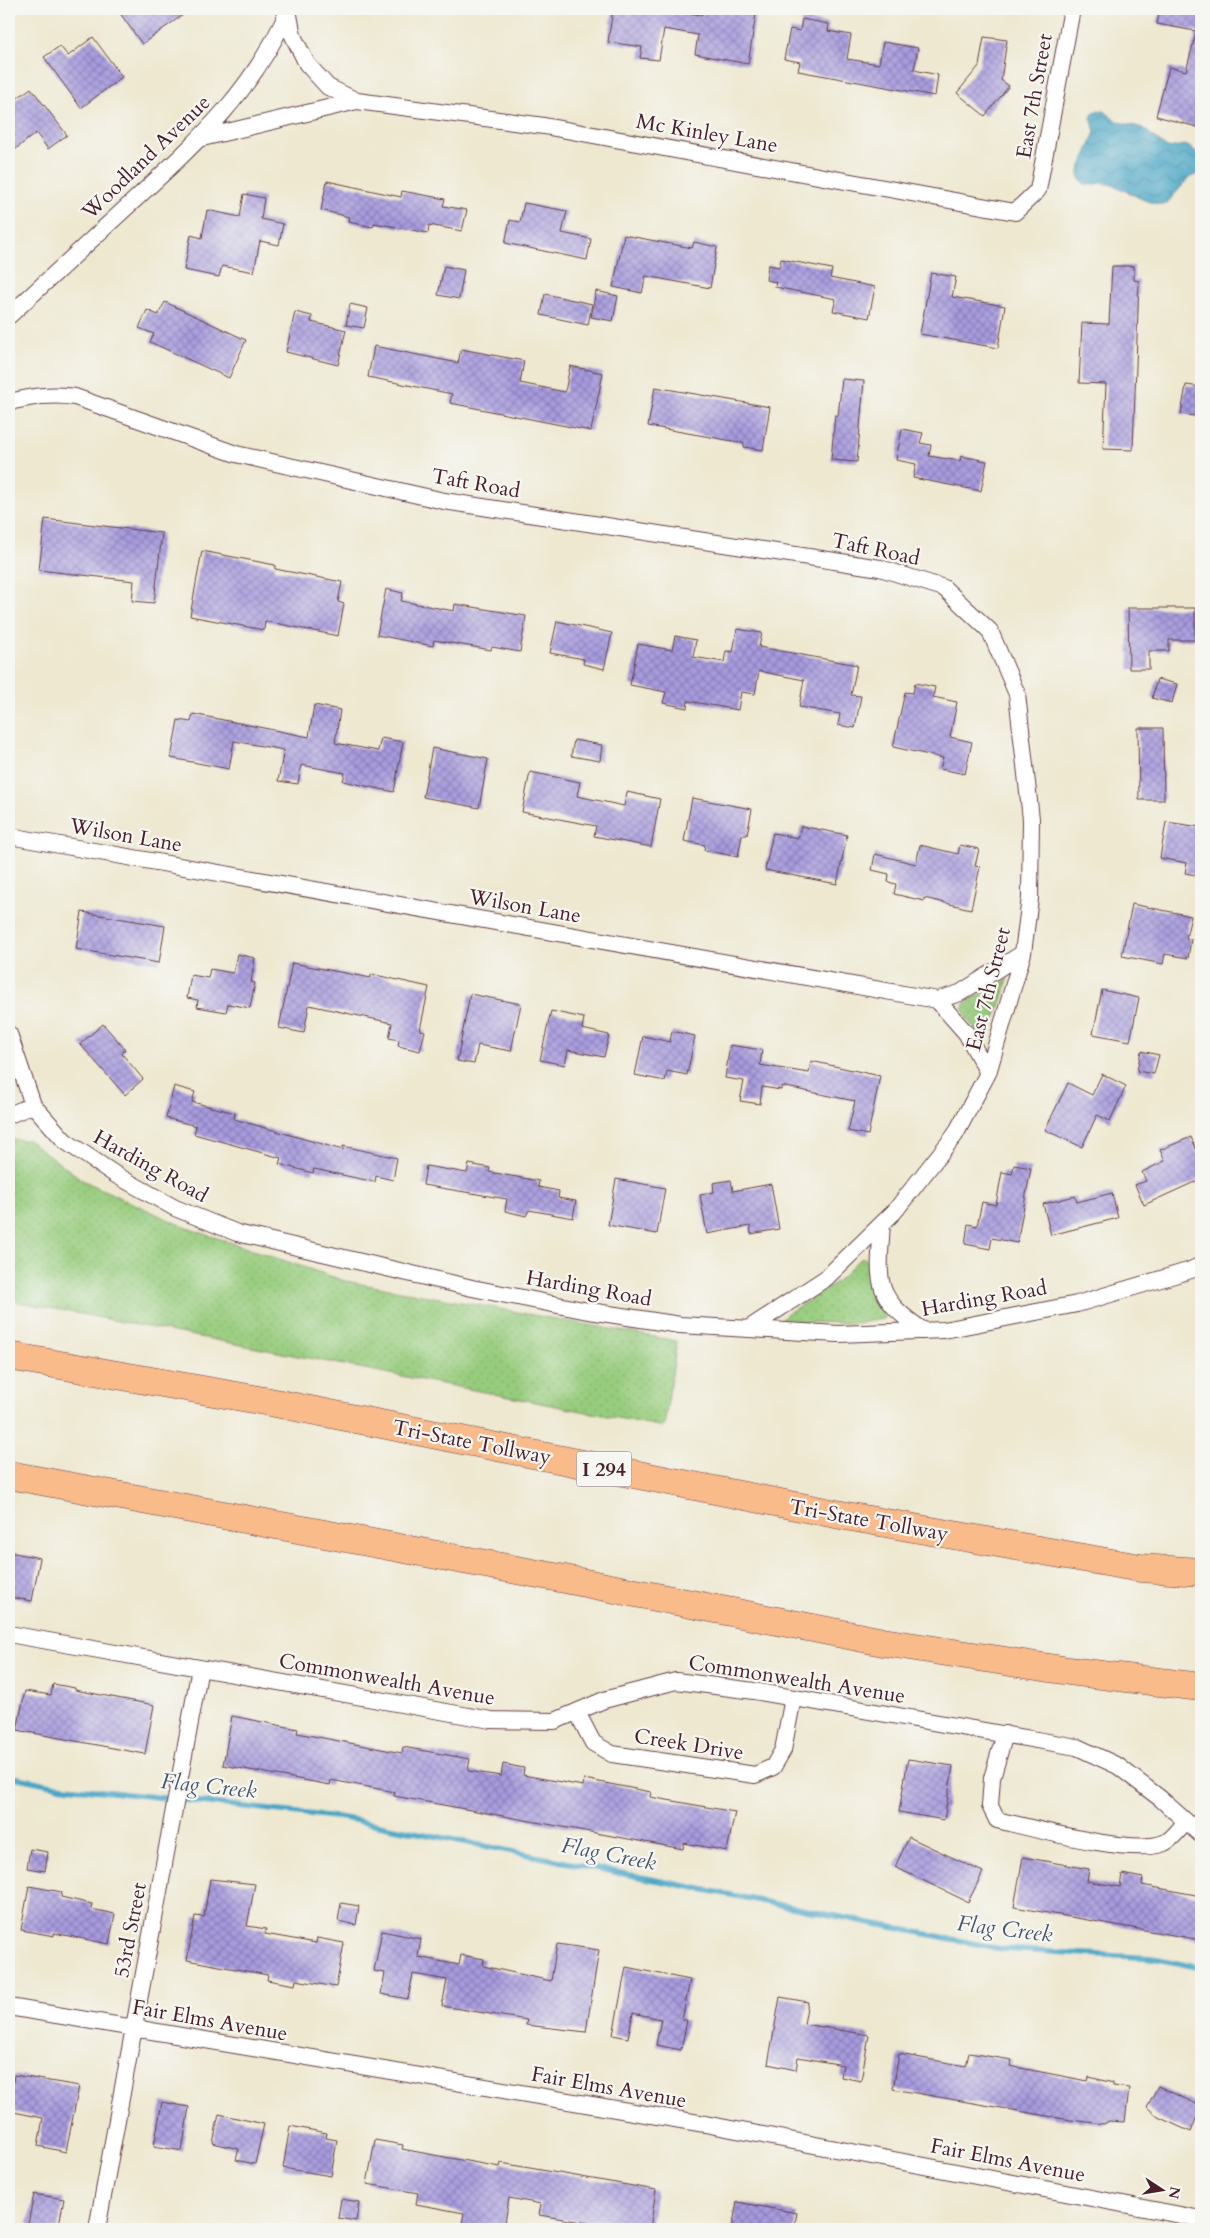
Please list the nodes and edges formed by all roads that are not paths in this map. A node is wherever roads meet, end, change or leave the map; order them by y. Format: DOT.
graph roads {
  1 [pos="1072,9"];
  2 [pos="288,10"];
  3 [pos="358,101"];
  4 [pos="202,138"];
  5 [pos="1038,190"];
  6 [pos="9,316"];
  7 [pos="9,402"];
  8 [pos="944,588"];
  9 [pos="9,836"];
  10 [pos="1023,953"];
  11 [pos="937,1000"];
  12 [pos="9,1034"];
  13 [pos="988,1074"];
  14 [pos="33,1105"];
  15 [pos="9,1115"];
  16 [pos="882,1224"];
  17 [pos="1201,1265"];
  18 [pos="751,1327"];
  19 [pos="924,1331"];
  20 [pos="9,1356"];
  21 [pos="9,1475"];
  22 [pos="1201,1572"];
  23 [pos="9,1634"];
  24 [pos="200,1668"];
  25 [pos="1201,1687"];
  26 [pos="793,1698"];
  27 [pos="578,1712"];
  28 [pos="1005,1734"];
  29 [pos="1186,1822"];
  30 [pos="1201,1836"];
  31 [pos="9,2007"];
  32 [pos="134,2028"];
  33 [pos="1201,2219"];
  34 [pos="97,2229"];
  1 -- 5 [label="street, East 7th Street"];
  2 -- 3 [label="street, Mc Kinley Lane"];
  2 -- 4 [label="street, Woodland Avenue"];
  3 -- 4 [label="street, Mc Kinley Lane"];
  3 -- 5 [label="street, Mc Kinley Lane"];
  4 -- 6 [label="street, Woodland Avenue"];
  7 -- 8 [label="street, Taft Road"];
  8 -- 10 [label="street, East 7th Street"];
  9 -- 11 [label="street, Wilson Lane"];
  10 -- 11 [label="street, Wilson Lane"];
  10 -- 13 [label="street, East 7th Street"];
  11 -- 13 [label="street"];
  12 -- 14 [label="street"];
  13 -- 16 [label="street, East 7th Street"];
  14 -- 15 [label="street"];
  14 -- 18 [label="street, Harding Road"];
  16 -- 18 [label="street, East 7th Street"];
  16 -- 19 [label="street"];
  17 -- 19 [label="street, Harding Road"];
  18 -- 19 [label="street, Harding Road"];
  20 -- 22 [label="highway, Tri-State Tollway / I 294"];
  21 -- 25 [label="highway"];
  23 -- 24 [label="street, Commonwealth Avenue"];
  24 -- 27 [label="street, Commonwealth Avenue"];
  24 -- 32 [label="street, 53rd Street"];
  26 -- 27 [label="street, Commonwealth Avenue"];
  26 -- 27 [label="street, Creek Drive"];
  26 -- 28 [label="street, Commonwealth Avenue"];
  28 -- 29 [label="street, Commonwealth Avenue"];
  28 -- 29 [label="street"];
  29 -- 30 [label="street, Commonwealth Avenue"];
  31 -- 32 [label="street, Fair Elms Avenue"];
  32 -- 33 [label="street, Fair Elms Avenue"];
  32 -- 34 [label="street, 53rd Street"];
}
